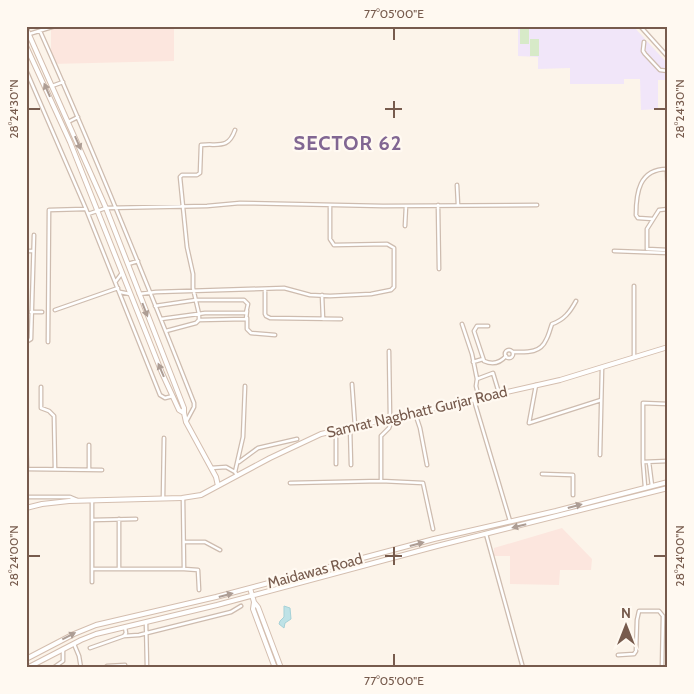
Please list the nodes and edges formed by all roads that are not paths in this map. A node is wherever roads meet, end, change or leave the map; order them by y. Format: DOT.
graph roads {
  1 [pos="55,26"];
  2 [pos="640,26"];
  3 [pos="48,27"];
  4 [pos="26,28"];
  5 [pos="40,31"];
  6 [pos="28,35"];
  7 [pos="644,42"];
  8 [pos="26,46"];
  9 [pos="668,57"];
  10 [pos="26,70"];
  11 [pos="668,71"];
  12 [pos="63,82"];
  13 [pos="52,86"];
  14 [pos="78,117"];
  15 [pos="68,122"];
  16 [pos="236,130"];
  17 [pos="457,185"];
  18 [pos="668,196"];
  19 [pos="330,205"];
  20 [pos="438,205"];
  21 [pos="458,205"];
  22 [pos="538,205"];
  23 [pos="406,206"];
  24 [pos="184,207"];
  25 [pos="106,208"];
  26 [pos="117,208"];
  27 [pos="86,209"];
  28 [pos="668,209"];
  29 [pos="98,210"];
  30 [pos="88,214"];
  31 [pos="653,219"];
  32 [pos="405,226"];
  33 [pos="34,235"];
  34 [pos="653,250"];
  35 [pos="26,251"];
  36 [pos="33,251"];
  37 [pos="614,251"];
  38 [pos="668,252"];
  39 [pos="655,253"];
  40 [pos="138,261"];
  41 [pos="127,264"];
  42 [pos="439,269"];
  43 [pos="122,273"];
  44 [pos="116,281"];
  45 [pos="634,286"];
  46 [pos="118,287"];
  47 [pos="265,289"];
  48 [pos="194,291"];
  49 [pos="120,292"];
  50 [pos="150,292"];
  51 [pos="130,294"];
  52 [pos="139,294"];
  53 [pos="322,295"];
  54 [pos="196,300"];
  55 [pos="576,301"];
  56 [pos="155,306"];
  57 [pos="56,310"];
  58 [pos="31,312"];
  59 [pos="42,312"];
  60 [pos="247,312"];
  61 [pos="199,314"];
  62 [pos="247,318"];
  63 [pos="161,319"];
  64 [pos="324,319"];
  65 [pos="341,319"];
  66 [pos="199,320"];
  67 [pos="462,324"];
  68 [pos="488,326"];
  69 [pos="166,331"];
  70 [pos="275,335"];
  71 [pos="26,342"];
  72 [pos="48,342"];
  73 [pos="668,347"];
  74 [pos="389,351"];
  75 [pos="513,352"];
  76 [pos="506,356"];
  77 [pos="483,358"];
  78 [pos="634,358"];
  79 [pos="473,362"];
  80 [pos="602,368"];
  81 [pos="477,379"];
  82 [pos="352,384"];
  83 [pos="536,385"];
  84 [pos="245,386"];
  85 [pos="40,387"];
  86 [pos="499,393"];
  87 [pos="173,396"];
  88 [pos="479,398"];
  89 [pos="474,400"];
  90 [pos="601,400"];
  91 [pos="668,404"];
  92 [pos="184,413"];
  93 [pos="415,413"];
  94 [pos="391,418"];
  95 [pos="186,422"];
  96 [pos="355,426"];
  97 [pos="350,428"];
  98 [pos="336,431"];
  99 [pos="164,438"];
  100 [pos="297,438"];
  101 [pos="26,439"];
  102 [pos="89,445"];
  103 [pos="600,455"];
  104 [pos="668,461"];
  105 [pos="643,462"];
  106 [pos="649,462"];
  107 [pos="238,463"];
  108 [pos="336,464"];
  109 [pos="351,465"];
  110 [pos="426,465"];
  111 [pos="26,468"];
  112 [pos="211,468"];
  113 [pos="55,469"];
  114 [pos="89,470"];
  115 [pos="102,470"];
  116 [pos="236,474"];
  117 [pos="542,474"];
  118 [pos="381,481"];
  119 [pos="668,482"];
  120 [pos="290,483"];
  121 [pos="218,486"];
  122 [pos="652,486"];
  123 [pos="645,488"];
  124 [pos="668,488"];
  125 [pos="573,495"];
  126 [pos="26,496"];
  127 [pos="163,498"];
  128 [pos="184,498"];
  129 [pos="77,500"];
  130 [pos="92,500"];
  131 [pos="26,508"];
  132 [pos="556,511"];
  133 [pos="558,516"];
  134 [pos="136,519"];
  135 [pos="92,520"];
  136 [pos="119,520"];
  137 [pos="510,521"];
  138 [pos="433,529"];
  139 [pos="486,534"];
  140 [pos="184,542"];
  141 [pos="220,550"];
  142 [pos="92,569"];
  143 [pos="119,569"];
  144 [pos="184,569"];
  145 [pos="92,582"];
  146 [pos="250,588"];
  147 [pos="199,590"];
  148 [pos="253,596"];
  149 [pos="254,602"];
  150 [pos="241,606"];
  151 [pos="146,622"];
  152 [pos="125,627"];
  153 [pos="146,633"];
  154 [pos="124,636"];
  155 [pos="74,644"];
  156 [pos="90,648"];
  157 [pos="63,649"];
  158 [pos="618,655"];
  159 [pos="26,660"];
  160 [pos="125,666"];
  161 [pos="27,668"];
  162 [pos="53,668"];
  163 [pos="81,668"];
  164 [pos="104,668"];
  165 [pos="147,668"];
  166 [pos="275,668"];
  167 [pos="281,668"];
  168 [pos="523,668"];
  169 [pos="662,668"];
  1 -- 3 [label="street"];
  2 -- 9 [label="street"];
  3 -- 5 [label="street"];
  4 -- 6 [label="street"];
  5 -- 6 [label="street"];
  5 -- 12 [label="street"];
  6 -- 13 [label="street"];
  7 -- 11 [label="street"];
  29 -- 8 [label="street, one-way"];
  10 -- 27 [label="street"];
  12 -- 13 [label="street"];
  12 -- 14 [label="street"];
  13 -- 15 [label="street"];
  14 -- 15 [label="street"];
  14 -- 26 [label="street"];
  15 -- 25 [label="street, one-way"];
  16 -- 24 [label="street"];
  17 -- 21 [label="street"];
  18 -- 31 [label="street"];
  19 -- 23 [label="street"];
  19 -- 24 [label="street"];
  19 -- 53 [label="street"];
  20 -- 21 [label="street"];
  20 -- 23 [label="street"];
  20 -- 42 [label="street"];
  21 -- 22 [label="street"];
  23 -- 32 [label="street"];
  24 -- 26 [label="street"];
  24 -- 48 [label="street"];
  25 -- 26 [label="street"];
  25 -- 29 [label="street"];
  25 -- 41 [label="street"];
  26 -- 40 [label="street"];
  27 -- 30 [label="street"];
  27 -- 72 [label="street"];
  28 -- 31 [label="street"];
  29 -- 30 [label="street"];
  29 -- 43 [label="street"];
  30 -- 44 [label="street"];
  31 -- 34 [label="street"];
  33 -- 36 [label="street"];
  34 -- 38 [label="street"];
  34 -- 39 [label="street"];
  35 -- 36 [label="street"];
  36 -- 58 [label="street"];
  37 -- 39 [label="street"];
  38 -- 39 [label="street"];
  40 -- 41 [label="street"];
  40 -- 50 [label="street"];
  41 -- 52 [label="street"];
  43 -- 44 [label="street"];
  43 -- 51 [label="street"];
  44 -- 46 [label="street"];
  45 -- 78 [label="street"];
  46 -- 49 [label="street"];
  46 -- 57 [label="street"];
  47 -- 48 [label="street"];
  47 -- 53 [label="street"];
  47 -- 64 [label="street"];
  48 -- 50 [label="street"];
  48 -- 54 [label="street"];
  49 -- 51 [label="street"];
  49 -- 87 [label="street"];
  50 -- 52 [label="street"];
  50 -- 56 [label="street"];
  87 -- 51 [label="street, one-way"];
  52 -- 92 [label="street, one-way"];
  53 -- 64 [label="street"];
  54 -- 56 [label="street"];
  54 -- 60 [label="street"];
  54 -- 61 [label="street"];
  55 -- 75 [label="street"];
  56 -- 63 [label="street"];
  58 -- 59 [label="street"];
  58 -- 71 [label="street"];
  60 -- 61 [label="street"];
  60 -- 62 [label="street"];
  61 -- 63 [label="street"];
  61 -- 66 [label="street"];
  62 -- 66 [label="street"];
  62 -- 70 [label="street"];
  63 -- 69 [label="street"];
  64 -- 65 [label="street"];
  66 -- 69 [label="street"];
  67 -- 79 [label="street"];
  68 -- 77 [label="street"];
  69 -- 95 [label="street"];
  73 -- 78 [label="street, Samrat Nagbhatt Gurjar Road"];
  74 -- 94 [label="street"];
  75 -- 76 [label="street"];
  75 -- 76 [label="street"];
  76 -- 77 [label="street"];
  77 -- 79 [label="street"];
  78 -- 80 [label="street, Samrat Nagbhatt Gurjar Road"];
  79 -- 81 [label="street"];
  80 -- 83 [label="street, Samrat Nagbhatt Gurjar Road"];
  80 -- 90 [label="street"];
  81 -- 86 [label="street"];
  81 -- 88 [label="street"];
  82 -- 96 [label="street"];
  83 -- 86 [label="street, Samrat Nagbhatt Gurjar Road"];
  83 -- 90 [label="street"];
  84 -- 107 [label="street"];
  85 -- 113 [label="street"];
  86 -- 88 [label="street, Samrat Nagbhatt Gurjar Road"];
  87 -- 92 [label="street"];
  88 -- 89 [label="street, Samrat Nagbhatt Gurjar Road"];
  89 -- 93 [label="street, Samrat Nagbhatt Gurjar Road"];
  89 -- 137 [label="street"];
  90 -- 103 [label="street"];
  91 -- 105 [label="street"];
  92 -- 95 [label="street"];
  93 -- 94 [label="street, Samrat Nagbhatt Gurjar Road"];
  93 -- 110 [label="street"];
  94 -- 96 [label="street, Samrat Nagbhatt Gurjar Road"];
  94 -- 118 [label="street"];
  95 -- 112 [label="street"];
  96 -- 97 [label="street, Samrat Nagbhatt Gurjar Road"];
  97 -- 98 [label="street, Samrat Nagbhatt Gurjar Road"];
  97 -- 109 [label="street"];
  98 -- 108 [label="street"];
  98 -- 116 [label="street, Samrat Nagbhatt Gurjar Road"];
  99 -- 127 [label="street"];
  100 -- 107 [label="street"];
  101 -- 111 [label="street"];
  102 -- 114 [label="street"];
  104 -- 106 [label="street"];
  105 -- 106 [label="street"];
  105 -- 123 [label="street"];
  106 -- 122 [label="street"];
  107 -- 116 [label="street"];
  111 -- 113 [label="street"];
  112 -- 116 [label="street"];
  112 -- 121 [label="street"];
  113 -- 114 [label="street"];
  114 -- 115 [label="street"];
  116 -- 121 [label="street, Samrat Nagbhatt Gurjar Road"];
  117 -- 125 [label="street"];
  118 -- 120 [label="street"];
  118 -- 138 [label="street"];
  119 -- 122 [label="street, Maidawas Road"];
  121 -- 128 [label="street, Samrat Nagbhatt Gurjar Road"];
  122 -- 123 [label="street, Maidawas Road"];
  132 -- 123 [label="street, Maidawas Road, one-way"];
  124 -- 133 [label="street, Maidawas Road"];
  126 -- 129 [label="street"];
  127 -- 128 [label="street, Samrat Nagbhatt Gurjar Road"];
  127 -- 130 [label="street, Samrat Nagbhatt Gurjar Road"];
  128 -- 140 [label="street"];
  129 -- 130 [label="street, Samrat Nagbhatt Gurjar Road"];
  129 -- 131 [label="street, Samrat Nagbhatt Gurjar Road"];
  130 -- 135 [label="street"];
  132 -- 133 [label="street"];
  132 -- 137 [label="street, Maidawas Road"];
  133 -- 139 [label="street, Maidawas Road, one-way"];
  134 -- 136 [label="street"];
  135 -- 136 [label="street"];
  135 -- 142 [label="street"];
  136 -- 143 [label="street"];
  146 -- 137 [label="street, Maidawas Road, one-way"];
  139 -- 148 [label="street, Maidawas Road"];
  139 -- 168 [label="street"];
  140 -- 141 [label="street"];
  140 -- 144 [label="street"];
  142 -- 143 [label="street"];
  142 -- 145 [label="street"];
  143 -- 144 [label="street"];
  144 -- 147 [label="street"];
  146 -- 148 [label="street"];
  159 -- 146 [label="street, Maidawas Road, one-way"];
  148 -- 149 [label="street"];
  148 -- 151 [label="street, Maidawas Road"];
  149 -- 166 [label="street"];
  149 -- 167 [label="street"];
  150 -- 153 [label="street"];
  151 -- 152 [label="street, Maidawas Road"];
  151 -- 153 [label="street"];
  152 -- 154 [label="street"];
  152 -- 155 [label="street, Maidawas Road"];
  153 -- 154 [label="street"];
  153 -- 165 [label="street"];
  154 -- 156 [label="street"];
  155 -- 157 [label="street, Maidawas Road"];
  155 -- 163 [label="street"];
  157 -- 161 [label="street, Maidawas Road"];
  157 -- 162 [label="street"];
  158 -- 169 [label="street"];
  160 -- 164 [label="street"];
}
